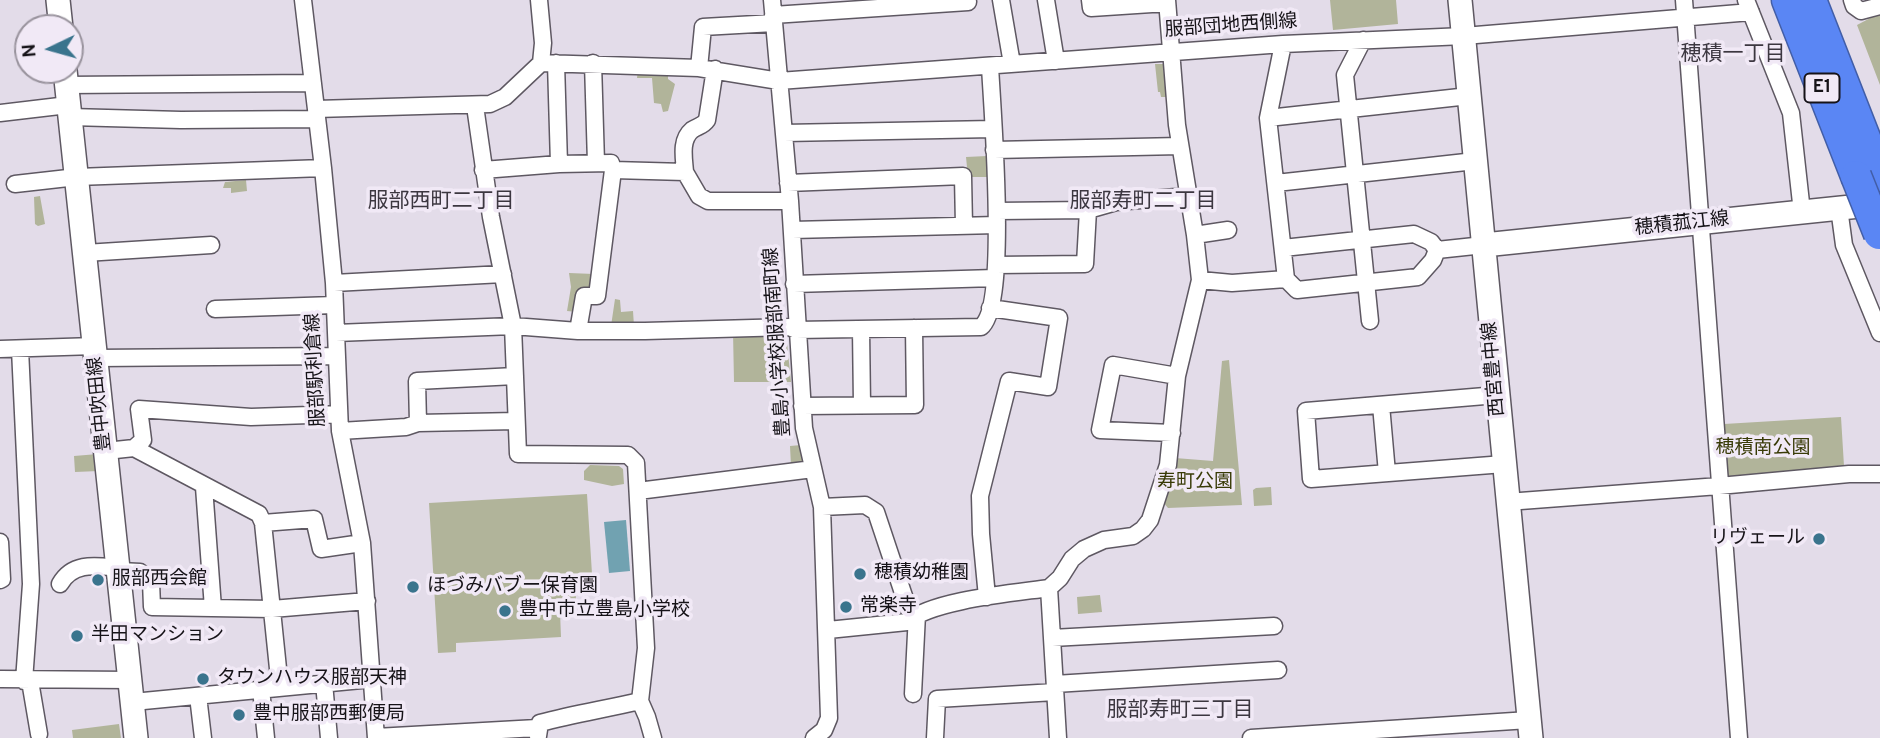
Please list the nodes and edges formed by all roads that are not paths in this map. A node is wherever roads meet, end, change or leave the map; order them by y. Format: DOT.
graph roads {
  1 [pos="303,0"];
  2 [pos="539,0"];
  3 [pos="1001,0"];
  4 [pos="1046,0"];
  5 [pos="1090,0"];
  6 [pos="1449,0"];
  7 [pos="1460,0"];
  8 [pos="1471,0"];
  9 [pos="1787,0"];
  10 [pos="1811,0"];
  11 [pos="1852,0"];
  12 [pos="1167,1"];
  13 [pos="968,2"];
  14 [pos="1749,6"];
  15 [pos="1880,6"];
  16 [pos="1685,8"];
  17 [pos="773,13"];
  18 [pos="1464,36"];
  19 [pos="1363,40"];
  20 [pos="1283,44"];
  21 [pos="1172,52"];
  22 [pos="1056,61"];
  23 [pos="549,63"];
  24 [pos="593,63"];
  25 [pos="1012,64"];
  26 [pos="990,66"];
  27 [pos="707,69"];
  28 [pos="779,81"];
  29 [pos="313,83"];
  30 [pos="67,94"];
  31 [pos="1469,96"];
  32 [pos="475,106"];
  33 [pos="1348,108"];
  34 [pos="0,113"];
  35 [pos="317,114"];
  36 [pos="1268,118"];
  37 [pos="993,129"];
  38 [pos="784,133"];
  39 [pos="1180,146"];
  40 [pos="994,150"];
  41 [pos="1475,161"];
  42 [pos="596,163"];
  43 [pos="559,164"];
  44 [pos="323,168"];
  45 [pos="483,170"];
  46 [pos="613,170"];
  47 [pos="685,172"];
  48 [pos="1355,174"];
  49 [pos="1872,176"];
  50 [pos="76,177"];
  51 [pos="788,183"];
  52 [pos="1276,183"];
  53 [pos="15,184"];
  54 [pos="1188,196"];
  55 [pos="790,201"];
  56 [pos="1880,204"];
  57 [pos="1839,208"];
  58 [pos="1088,209"];
  59 [pos="1802,212"];
  60 [pos="997,218"];
  61 [pos="1702,223"];
  62 [pos="964,226"];
  63 [pos="792,230"];
  64 [pos="1228,230"];
  65 [pos="1195,235"];
  66 [pos="1880,235"];
  67 [pos="1362,239"];
  68 [pos="211,245"];
  69 [pos="1484,245"];
  70 [pos="1283,247"];
  71 [pos="1437,250"];
  72 [pos="85,253"];
  73 [pos="995,271"];
  74 [pos="503,274"];
  75 [pos="1286,279"];
  76 [pos="1200,280"];
  77 [pos="334,283"];
  78 [pos="1366,283"];
  79 [pos="794,284"];
  80 [pos="334,305"];
  81 [pos="215,309"];
  82 [pos="990,309"];
  83 [pos="1370,321"];
  84 [pos="513,326"];
  85 [pos="861,328"];
  86 [pos="914,328"];
  87 [pos="796,330"];
  88 [pos="578,331"];
  89 [pos="336,333"];
  90 [pos="1880,333"];
  91 [pos="0,349"];
  92 [pos="20,349"];
  93 [pos="95,352"];
  94 [pos="337,356"];
  95 [pos="515,376"];
  96 [pos="1177,376"];
  97 [pos="1497,395"];
  98 [pos="862,405"];
  99 [pos="1381,405"];
  100 [pos="803,406"];
  101 [pos="339,414"];
  102 [pos="516,421"];
  103 [pos="418,423"];
  104 [pos="340,431"];
  105 [pos="1172,433"];
  106 [pos="134,448"];
  107 [pos="106,451"];
  108 [pos="1504,464"];
  109 [pos="813,469"];
  110 [pos="1387,473"];
  111 [pos="1880,474"];
  112 [pos="1719,486"];
  113 [pos="204,487"];
  114 [pos="638,491"];
  115 [pos="1507,502"];
  116 [pos="822,507"];
  117 [pos="263,523"];
  118 [pos="0,542"];
  119 [pos="362,542"];
  120 [pos="119,569"];
  121 [pos="0,580"];
  122 [pos="60,584"];
  123 [pos="1049,588"];
  124 [pos="987,597"];
  125 [pos="367,601"];
  126 [pos="213,608"];
  127 [pos="272,609"];
  128 [pos="917,614"];
  129 [pos="1274,626"];
  130 [pos="828,630"];
  131 [pos="1052,638"];
  132 [pos="1278,670"];
  133 [pos="372,678"];
  134 [pos="0,679"];
  135 [pos="27,681"];
  136 [pos="324,683"];
  137 [pos="280,688"];
  138 [pos="1055,688"];
  139 [pos="261,689"];
  140 [pos="132,691"];
  141 [pos="913,694"];
  142 [pos="198,696"];
  143 [pos="640,701"];
  144 [pos="1530,729"];
  145 [pos="538,733"];
  146 [pos="39,734"];
  147 [pos="1283,737"];
  148 [pos="136,738"];
  149 [pos="202,738"];
  150 [pos="266,738"];
  151 [pos="329,738"];
  152 [pos="376,738"];
  153 [pos="653,738"];
  154 [pos="814,738"];
  155 [pos="935,738"];
  156 [pos="1058,738"];
  157 [pos="1251,738"];
  158 [pos="1739,738"];
  1 -- 29 [label="street, 服部駅利倉線"];
  2 -- 23 [label="street"];
  3 -- 25 [label="street"];
  4 -- 22 [label="street"];
  5 -- 12 [label="street"];
  6 -- 18 [label="street"];
  7 -- 18 [label="main road, 西宮豊中線"];
  8 -- 18 [label="street"];
  9 -- 49 [label="highway, E1"];
  10 -- 49 [label="highway, E1"];
  11 -- 15 [label="street"];
  12 -- 21 [label="street"];
  13 -- 17 [label="street"];
  14 -- 16 [label="street, 服部団地西側線"];
  14 -- 59 [label="street"];
  16 -- 18 [label="street, 服部団地西側線"];
  16 -- 61 [label="street"];
  17 -- 27 [label="street"];
  17 -- 28 [label="street, 豊島小学校服部南町線"];
  18 -- 19 [label="street, 服部団地西側線"];
  18 -- 31 [label="main road, 西宮豊中線"];
  19 -- 20 [label="street, 服部団地西側線"];
  19 -- 33 [label="street"];
  20 -- 21 [label="street, 服部団地西側線"];
  20 -- 36 [label="street"];
  21 -- 22 [label="street, 服部団地西側線"];
  21 -- 39 [label="street"];
  22 -- 25 [label="street, 服部団地西側線"];
  23 -- 24 [label="street, 服部団地西側線"];
  23 -- 32 [label="street"];
  23 -- 43 [label="street"];
  24 -- 27 [label="street, 服部団地西側線"];
  24 -- 42 [label="street"];
  25 -- 26 [label="street, 服部団地西側線"];
  26 -- 28 [label="street, 服部団地西側線"];
  26 -- 37 [label="street"];
  27 -- 28 [label="street, 服部団地西側線"];
  27 -- 47 [label="street"];
  28 -- 38 [label="street, 豊島小学校服部南町線"];
  29 -- 30 [label="street"];
  29 -- 35 [label="street, 服部駅利倉線"];
  30 -- 34 [label="street"];
  30 -- 35 [label="street"];
  30 -- 50 [label="main road, 豊中吹田線"];
  31 -- 33 [label="street"];
  31 -- 41 [label="main road, 西宮豊中線"];
  32 -- 35 [label="street"];
  32 -- 45 [label="street"];
  33 -- 36 [label="street"];
  33 -- 48 [label="street"];
  35 -- 44 [label="street, 服部駅利倉線"];
  36 -- 52 [label="street"];
  37 -- 38 [label="street"];
  37 -- 40 [label="street"];
  38 -- 51 [label="street, 豊島小学校服部南町線"];
  39 -- 40 [label="street"];
  39 -- 54 [label="street"];
  40 -- 60 [label="street"];
  41 -- 48 [label="street"];
  41 -- 69 [label="main road, 西宮豊中線"];
  42 -- 43 [label="street"];
  42 -- 46 [label="street"];
  43 -- 45 [label="street"];
  44 -- 50 [label="street"];
  44 -- 77 [label="street, 服部駅利倉線"];
  45 -- 74 [label="street"];
  46 -- 47 [label="street"];
  46 -- 88 [label="street"];
  47 -- 55 [label="street"];
  48 -- 52 [label="street"];
  48 -- 67 [label="street"];
  49 -- 66 [label="highway, E1, bridge"];
  50 -- 53 [label="street"];
  50 -- 72 [label="main road, 豊中吹田線"];
  51 -- 55 [label="street, 豊島小学校服部南町線"];
  51 -- 62 [label="street"];
  52 -- 70 [label="street"];
  54 -- 58 [label="street"];
  54 -- 65 [label="street"];
  55 -- 63 [label="street, 豊島小学校服部南町線"];
  56 -- 57 [label="main road, 穂積菰江線"];
  57 -- 59 [label="main road, 穂積菰江線"];
  57 -- 90 [label="street"];
  58 -- 60 [label="street"];
  58 -- 73 [label="street"];
  59 -- 61 [label="main road, 穂積菰江線"];
  60 -- 62 [label="street"];
  60 -- 73 [label="street"];
  61 -- 69 [label="main road, 穂積菰江線"];
  61 -- 112 [label="street"];
  62 -- 63 [label="street"];
  63 -- 79 [label="street, 豊島小学校服部南町線"];
  64 -- 65 [label="street"];
  65 -- 76 [label="street"];
  67 -- 70 [label="street"];
  67 -- 71 [label="street"];
  67 -- 78 [label="street"];
  68 -- 72 [label="street"];
  69 -- 71 [label="street"];
  69 -- 97 [label="main road, 西宮豊中線"];
  70 -- 75 [label="street"];
  71 -- 78 [label="street"];
  72 -- 93 [label="main road, 豊中吹田線"];
  73 -- 79 [label="street"];
  73 -- 82 [label="street"];
  74 -- 77 [label="street"];
  74 -- 84 [label="street"];
  75 -- 76 [label="street"];
  75 -- 78 [label="street"];
  76 -- 96 [label="street"];
  77 -- 80 [label="street, 服部駅利倉線"];
  78 -- 83 [label="street"];
  79 -- 87 [label="street, 豊島小学校服部南町線"];
  80 -- 81 [label="street"];
  80 -- 89 [label="street, 服部駅利倉線"];
  82 -- 86 [label="street"];
  82 -- 124 [label="street"];
  84 -- 88 [label="street"];
  84 -- 89 [label="street"];
  84 -- 95 [label="street"];
  85 -- 86 [label="street"];
  85 -- 87 [label="street"];
  85 -- 98 [label="street"];
  86 -- 98 [label="street"];
  87 -- 88 [label="street"];
  87 -- 100 [label="street, 豊島小学校服部南町線"];
  89 -- 94 [label="street, 服部駅利倉線"];
  91 -- 92 [label="street"];
  92 -- 93 [label="street"];
  92 -- 135 [label="street"];
  93 -- 94 [label="street"];
  93 -- 107 [label="main road, 豊中吹田線"];
  94 -- 101 [label="street, 服部駅利倉線"];
  95 -- 102 [label="street"];
  95 -- 103 [label="street"];
  96 -- 105 [label="street"];
  96 -- 105 [label="street"];
  97 -- 99 [label="street"];
  97 -- 108 [label="main road, 西宮豊中線"];
  98 -- 100 [label="street"];
  99 -- 110 [label="street"];
  99 -- 110 [label="street"];
  100 -- 109 [label="street, 豊島小学校服部南町線"];
  101 -- 104 [label="street, 服部駅利倉線"];
  101 -- 106 [label="street"];
  102 -- 103 [label="street"];
  102 -- 114 [label="street"];
  103 -- 104 [label="street"];
  104 -- 119 [label="street, 服部駅利倉線"];
  105 -- 123 [label="street"];
  106 -- 107 [label="street"];
  106 -- 113 [label="street"];
  107 -- 120 [label="main road, 豊中吹田線"];
  108 -- 110 [label="street"];
  108 -- 115 [label="main road, 西宮豊中線"];
  109 -- 114 [label="street"];
  109 -- 116 [label="street, 豊島小学校服部南町線"];
  111 -- 112 [label="street"];
  112 -- 115 [label="street"];
  112 -- 158 [label="street"];
  113 -- 117 [label="street"];
  113 -- 126 [label="street"];
  114 -- 143 [label="street"];
  115 -- 144 [label="main road, 西宮豊中線"];
  116 -- 128 [label="street"];
  116 -- 130 [label="street, 豊島小学校服部南町線"];
  117 -- 119 [label="street"];
  117 -- 127 [label="street"];
  118 -- 121 [label="street"];
  119 -- 125 [label="street, 服部駅利倉線"];
  120 -- 122 [label="street"];
  120 -- 126 [label="street"];
  120 -- 140 [label="main road, 豊中吹田線"];
  123 -- 124 [label="street"];
  123 -- 131 [label="street"];
  124 -- 128 [label="street"];
  125 -- 127 [label="street"];
  125 -- 133 [label="street, 服部駅利倉線"];
  126 -- 127 [label="street"];
  127 -- 137 [label="street"];
  128 -- 130 [label="street"];
  128 -- 141 [label="street"];
  129 -- 131 [label="street"];
  130 -- 154 [label="street, 豊島小学校服部南町線"];
  131 -- 138 [label="street"];
  132 -- 138 [label="street"];
  133 -- 136 [label="street"];
  133 -- 152 [label="street, 服部駅利倉線"];
  134 -- 135 [label="street"];
  135 -- 140 [label="street"];
  135 -- 146 [label="street"];
  136 -- 137 [label="street"];
  136 -- 151 [label="street"];
  137 -- 139 [label="street"];
  138 -- 155 [label="street"];
  138 -- 156 [label="street"];
  139 -- 142 [label="street"];
  139 -- 150 [label="street"];
  140 -- 142 [label="street"];
  140 -- 148 [label="main road, 豊中吹田線"];
  142 -- 149 [label="street"];
  143 -- 145 [label="street"];
  143 -- 153 [label="street"];
  144 -- 147 [label="street"];
  145 -- 152 [label="street"];
  147 -- 157 [label="street"];
}
